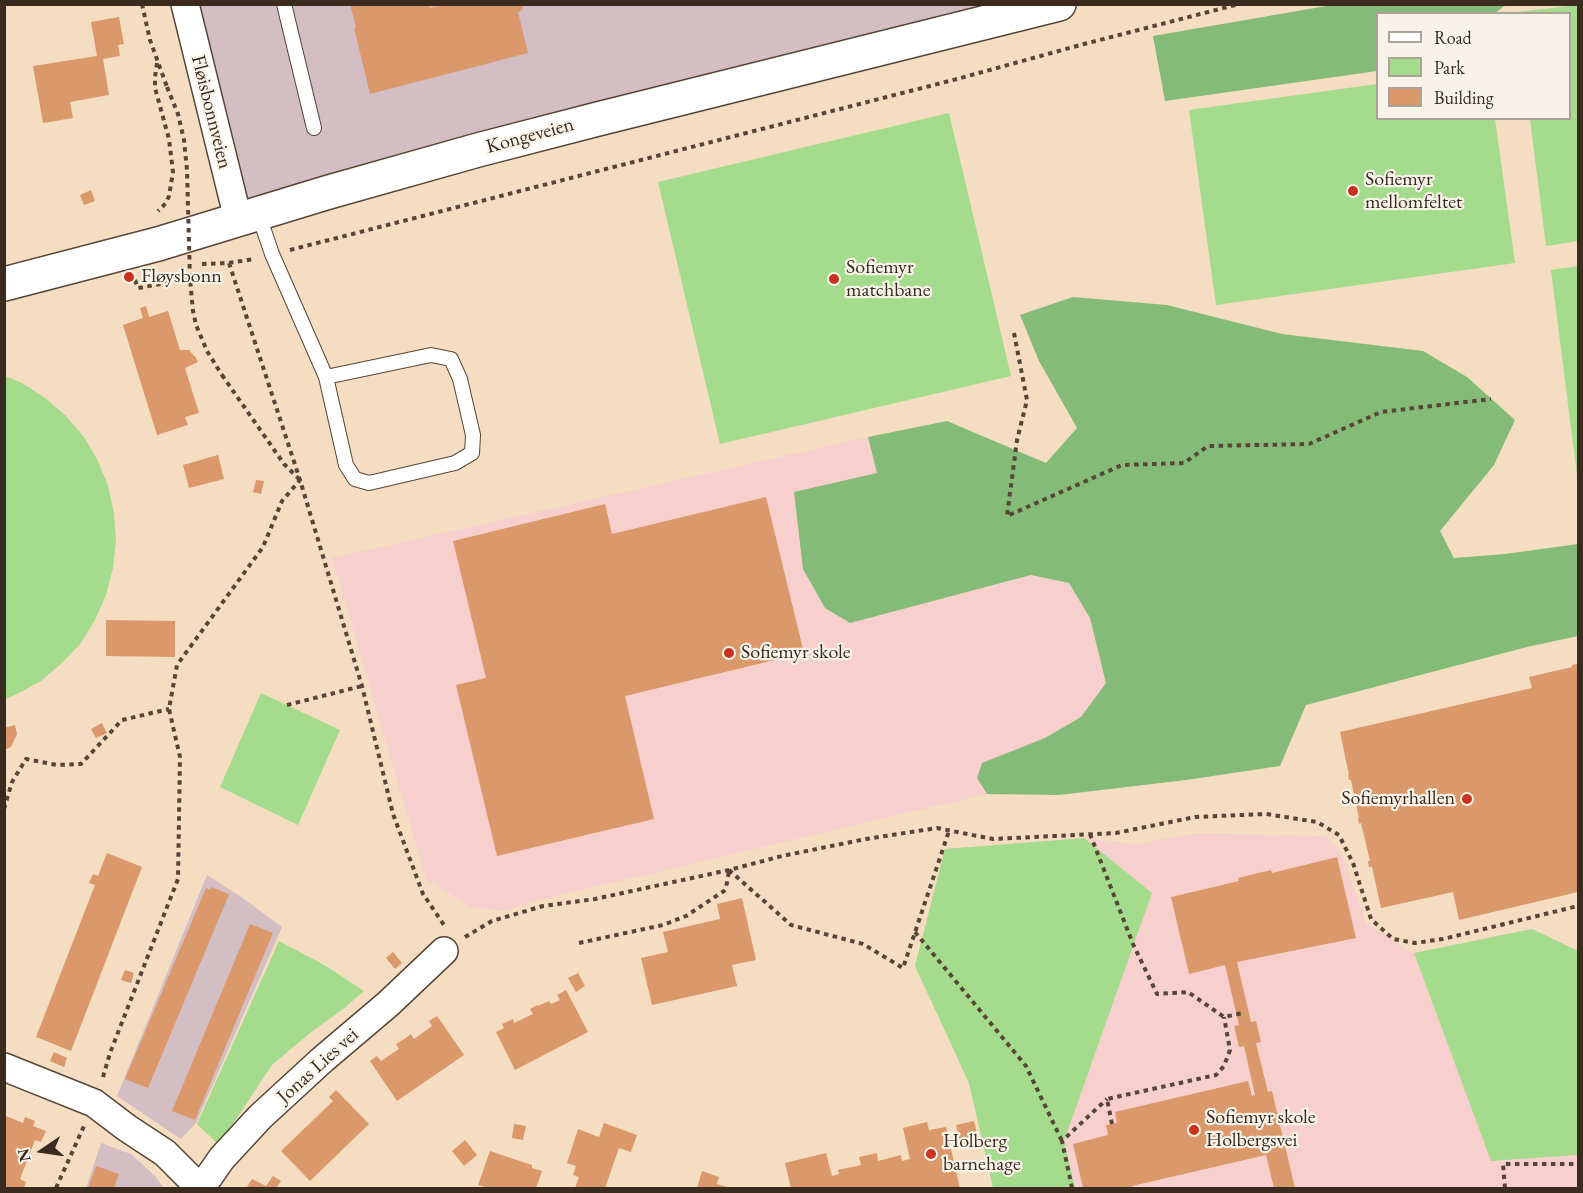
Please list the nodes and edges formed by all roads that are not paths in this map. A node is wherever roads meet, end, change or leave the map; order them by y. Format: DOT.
graph roads {
  1 [pos="284,4"];
  2 [pos="1059,4"];
  3 [pos="186,5"];
  4 [pos="314,129"];
  5 [pos="248,216"];
  6 [pos="4,285"];
  7 [pos="326,376"];
  8 [pos="450,947"];
  9 [pos="4,1067"];
  10 [pos="200,1188"];
  1 -- 4 [label="lane"];
  2 -- 5 [label="main road, Kongeveien"];
  3 -- 5 [label="street, Fløisbonnveien"];
  5 -- 6 [label="main road, Kongeveien"];
  5 -- 7 [label="lane"];
  7 -- 7 [label="lane"];
  8 -- 10 [label="street, Jonas Lies vei"];
  9 -- 10 [label="street"];
}
